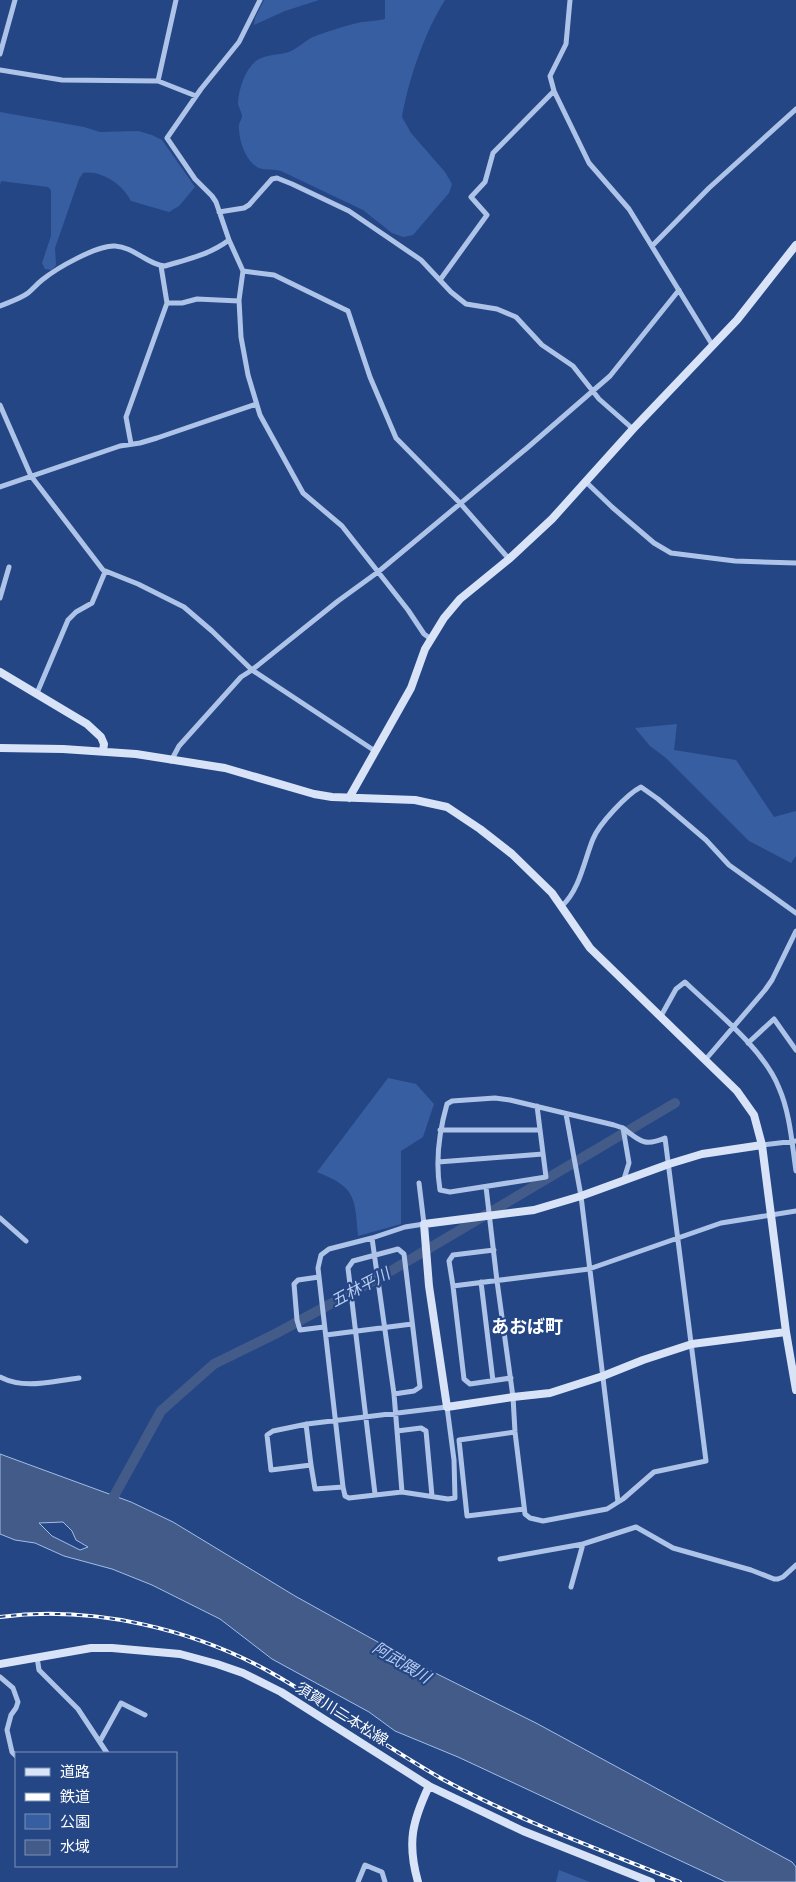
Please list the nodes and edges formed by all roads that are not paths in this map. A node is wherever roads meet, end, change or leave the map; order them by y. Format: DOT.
graph roads {
  1 [pos="14,0"];
  2 [pos="176,0"];
  3 [pos="260,0"];
  4 [pos="570,0"];
  5 [pos="0,54"];
  6 [pos="0,70"];
  7 [pos="158,81"];
  8 [pos="554,91"];
  9 [pos="196,96"];
  10 [pos="796,109"];
  11 [pos="219,212"];
  12 [pos="229,240"];
  13 [pos="796,244"];
  14 [pos="652,246"];
  15 [pos="161,266"];
  16 [pos="243,271"];
  17 [pos="440,280"];
  18 [pos="679,290"];
  19 [pos="239,301"];
  20 [pos="167,303"];
  21 [pos="0,306"];
  22 [pos="713,346"];
  23 [pos="593,392"];
  24 [pos="256,404"];
  25 [pos="0,405"];
  26 [pos="633,430"];
  27 [pos="131,444"];
  28 [pos="31,476"];
  29 [pos="585,481"];
  30 [pos="0,486"];
  31 [pos="460,503"];
  32 [pos="509,559"];
  33 [pos="796,563"];
  34 [pos="10,568"];
  35 [pos="105,572"];
  36 [pos="378,572"];
  37 [pos="0,598"];
  38 [pos="431,639"];
  39 [pos="252,670"];
  40 [pos="0,672"];
  41 [pos="37,693"];
  42 [pos="0,748"];
  43 [pos="103,751"];
  44 [pos="375,751"];
  45 [pos="171,761"];
  46 [pos="349,798"];
  47 [pos="562,906"];
  48 [pos="796,913"];
  49 [pos="796,931"];
  50 [pos="661,1016"];
  51 [pos="732,1027"];
  52 [pos="748,1043"];
  53 [pos="796,1050"];
  54 [pos="706,1059"];
  55 [pos="537,1106"];
  56 [pos="566,1114"];
  57 [pos="623,1128"];
  58 [pos="440,1130"];
  59 [pos="540,1130"];
  60 [pos="794,1141"];
  61 [pos="762,1145"];
  62 [pos="543,1154"];
  63 [pos="438,1162"];
  64 [pos="669,1164"];
  65 [pos="796,1171"];
  66 [pos="624,1179"];
  67 [pos="419,1183"];
  68 [pos="486,1187"];
  69 [pos="581,1196"];
  70 [pos="796,1211"];
  71 [pos="490,1216"];
  72 [pos="773,1216"];
  73 [pos="0,1218"];
  74 [pos="424,1224"];
  75 [pos="678,1237"];
  76 [pos="372,1238"];
  77 [pos="26,1241"];
  78 [pos="494,1250"];
  79 [pos="374,1255"];
  80 [pos="589,1269"];
  81 [pos="319,1277"];
  82 [pos="497,1281"];
  83 [pos="481,1282"];
  84 [pos="453,1286"];
  85 [pos="412,1324"];
  86 [pos="324,1327"];
  87 [pos="384,1328"];
  88 [pos="356,1330"];
  89 [pos="786,1332"];
  90 [pos="326,1335"];
  91 [pos="692,1344"];
  92 [pos="603,1376"];
  93 [pos="0,1377"];
  94 [pos="79,1378"];
  95 [pos="511,1378"];
  96 [pos="493,1381"];
  97 [pos="796,1390"];
  98 [pos="394,1394"];
  99 [pos="514,1396"];
  100 [pos="447,1407"];
  101 [pos="395,1413"];
  102 [pos="367,1416"];
  103 [pos="336,1420"];
  104 [pos="306,1424"];
  105 [pos="397,1431"];
  106 [pos="515,1432"];
  107 [pos="311,1465"];
  108 [pos="343,1487"];
  109 [pos="402,1492"];
  110 [pos="375,1494"];
  111 [pos="432,1496"];
  112 [pos="618,1502"];
  113 [pos="524,1509"];
  114 [pos="583,1544"];
  115 [pos="500,1559"];
  116 [pos="796,1565"];
  117 [pos="570,1587"];
  118 [pos="37,1657"];
  119 [pos="0,1664"];
  120 [pos="0,1678"];
  121 [pos="145,1715"];
  122 [pos="100,1741"];
  123 [pos="107,1752"];
  124 [pos="15,1755"];
  125 [pos="429,1786"];
  126 [pos="358,1882"];
  127 [pos="384,1882"];
  128 [pos="418,1882"];
  129 [pos="651,1882"];
  1 -- 5 [label="street"];
  2 -- 7 [label="street"];
  3 -- 9 [label="street"];
  4 -- 8 [label="street"];
  6 -- 7 [label="street"];
  7 -- 9 [label="street"];
  8 -- 14 [label="street"];
  8 -- 17 [label="street"];
  9 -- 11 [label="street"];
  10 -- 14 [label="street"];
  11 -- 12 [label="street"];
  11 -- 17 [label="street"];
  12 -- 15 [label="street"];
  12 -- 16 [label="street"];
  13 -- 22 [label="street"];
  14 -- 18 [label="street"];
  15 -- 20 [label="street"];
  15 -- 21 [label="street"];
  16 -- 19 [label="street"];
  16 -- 31 [label="street"];
  17 -- 23 [label="street"];
  18 -- 22 [label="street"];
  18 -- 23 [label="street"];
  19 -- 20 [label="street"];
  19 -- 24 [label="street"];
  20 -- 27 [label="street"];
  22 -- 26 [label="street"];
  23 -- 26 [label="street"];
  23 -- 31 [label="street"];
  24 -- 27 [label="street"];
  24 -- 36 [label="street"];
  25 -- 28 [label="street"];
  26 -- 29 [label="street"];
  27 -- 28 [label="street"];
  28 -- 30 [label="street"];
  28 -- 35 [label="street"];
  29 -- 32 [label="street"];
  29 -- 33 [label="street"];
  31 -- 32 [label="street"];
  31 -- 36 [label="street"];
  32 -- 38 [label="street"];
  34 -- 37 [label="street"];
  35 -- 39 [label="street"];
  35 -- 41 [label="street"];
  36 -- 38 [label="street"];
  36 -- 39 [label="street"];
  38 -- 44 [label="street"];
  39 -- 44 [label="street"];
  39 -- 45 [label="street"];
  40 -- 41 [label="street"];
  41 -- 43 [label="street"];
  42 -- 43 [label="street"];
  43 -- 45 [label="street"];
  44 -- 46 [label="street"];
  45 -- 46 [label="street"];
  46 -- 47 [label="street"];
  47 -- 48 [label="street"];
  47 -- 50 [label="street"];
  49 -- 51 [label="street"];
  50 -- 51 [label="street"];
  50 -- 54 [label="street"];
  51 -- 52 [label="street"];
  51 -- 54 [label="street"];
  52 -- 53 [label="street"];
  52 -- 60 [label="street"];
  54 -- 61 [label="street"];
  55 -- 56 [label="street"];
  55 -- 58 [label="street"];
  55 -- 59 [label="street"];
  56 -- 57 [label="street"];
  56 -- 69 [label="street"];
  57 -- 64 [label="street"];
  57 -- 66 [label="street"];
  58 -- 59 [label="street"];
  58 -- 63 [label="street"];
  59 -- 62 [label="street"];
  60 -- 61 [label="street"];
  60 -- 65 [label="street"];
  61 -- 64 [label="street"];
  61 -- 72 [label="street"];
  62 -- 63 [label="street"];
  62 -- 68 [label="street"];
  63 -- 68 [label="street"];
  64 -- 66 [label="street"];
  64 -- 75 [label="street"];
  66 -- 69 [label="street"];
  67 -- 74 [label="street"];
  68 -- 71 [label="street"];
  69 -- 71 [label="street"];
  69 -- 80 [label="street"];
  70 -- 72 [label="street"];
  71 -- 74 [label="street"];
  71 -- 78 [label="street"];
  72 -- 75 [label="street"];
  72 -- 89 [label="street"];
  73 -- 77 [label="street"];
  74 -- 76 [label="street"];
  74 -- 100 [label="street"];
  75 -- 80 [label="street"];
  75 -- 91 [label="street"];
  76 -- 79 [label="street"];
  76 -- 81 [label="street"];
  78 -- 82 [label="street"];
  78 -- 84 [label="street"];
  79 -- 85 [label="street"];
  79 -- 87 [label="street"];
  79 -- 88 [label="street"];
  80 -- 82 [label="street"];
  80 -- 92 [label="street"];
  81 -- 86 [label="street"];
  81 -- 86 [label="street"];
  82 -- 83 [label="street"];
  82 -- 95 [label="street"];
  83 -- 84 [label="street"];
  83 -- 96 [label="street"];
  84 -- 96 [label="street"];
  85 -- 87 [label="street"];
  85 -- 98 [label="street"];
  86 -- 90 [label="street"];
  87 -- 88 [label="street"];
  87 -- 98 [label="street"];
  88 -- 90 [label="street"];
  88 -- 102 [label="street"];
  89 -- 91 [label="street"];
  89 -- 97 [label="street"];
  90 -- 103 [label="street"];
  91 -- 92 [label="street"];
  91 -- 112 [label="street"];
  92 -- 99 [label="street"];
  92 -- 112 [label="street"];
  93 -- 94 [label="street"];
  95 -- 96 [label="street"];
  95 -- 99 [label="street"];
  98 -- 101 [label="street"];
  99 -- 100 [label="street"];
  99 -- 106 [label="street"];
  100 -- 101 [label="street"];
  100 -- 111 [label="street"];
  101 -- 102 [label="street"];
  101 -- 105 [label="street"];
  102 -- 103 [label="street"];
  102 -- 110 [label="street"];
  103 -- 104 [label="street"];
  103 -- 108 [label="street"];
  104 -- 107 [label="street"];
  104 -- 107 [label="street"];
  105 -- 109 [label="street"];
  105 -- 111 [label="street"];
  106 -- 113 [label="street"];
  106 -- 113 [label="street"];
  107 -- 108 [label="street"];
  108 -- 110 [label="street"];
  109 -- 110 [label="street"];
  109 -- 111 [label="street"];
  112 -- 113 [label="street"];
  114 -- 115 [label="street"];
  114 -- 116 [label="street"];
  114 -- 117 [label="street"];
  118 -- 119 [label="street, 須賀川二本松線"];
  118 -- 122 [label="street"];
  118 -- 125 [label="street, 須賀川二本松線"];
  120 -- 124 [label="street"];
  121 -- 122 [label="street"];
  122 -- 123 [label="street"];
  125 -- 128 [label="street"];
  125 -- 129 [label="street, 須賀川二本松線"];
  126 -- 127 [label="street"];
}
